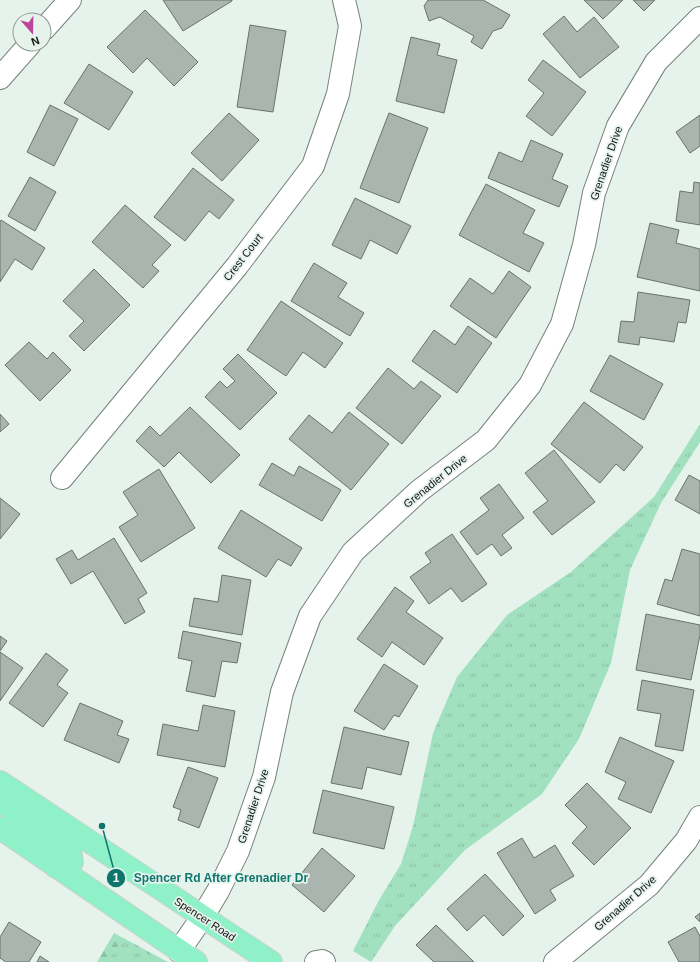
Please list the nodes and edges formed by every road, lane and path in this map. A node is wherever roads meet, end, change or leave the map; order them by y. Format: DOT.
graph roads {
  1 [pos="70,0"];
  2 [pos="344,0"];
  3 [pos="700,18"];
  4 [pos="52,20"];
  5 [pos="23,52"];
  6 [pos="1,76"];
  7 [pos="62,478"];
  8 [pos="0,782"];
  9 [pos="0,801"];
  10 [pos="700,817"];
  11 [pos="0,828"];
  12 [pos="56,867"];
  13 [pos="203,916"];
  14 [pos="188,956"];
  15 [pos="271,962"];
  16 [pos="316,962"];
  17 [pos="324,962"];
  18 [pos="555,962"];
  1 -- 4 [label="street"];
  2 -- 7 [label="street, Crest Court"];
  3 -- 13 [label="street, Grenadier Drive"];
  5 -- 6 [label="street"];
  8 -- 13 [label="main road, Spencer Road"];
  9 -- 12 [label="main road"];
  10 -- 18 [label="street, Grenadier Drive"];
  11 -- 12 [label="main road"];
  12 -- 14 [label="main road"];
  13 -- 14 [label="street, Grenadier Drive"];
  13 -- 15 [label="main road, Spencer Road"];
  16 -- 17 [label="street"];
}
